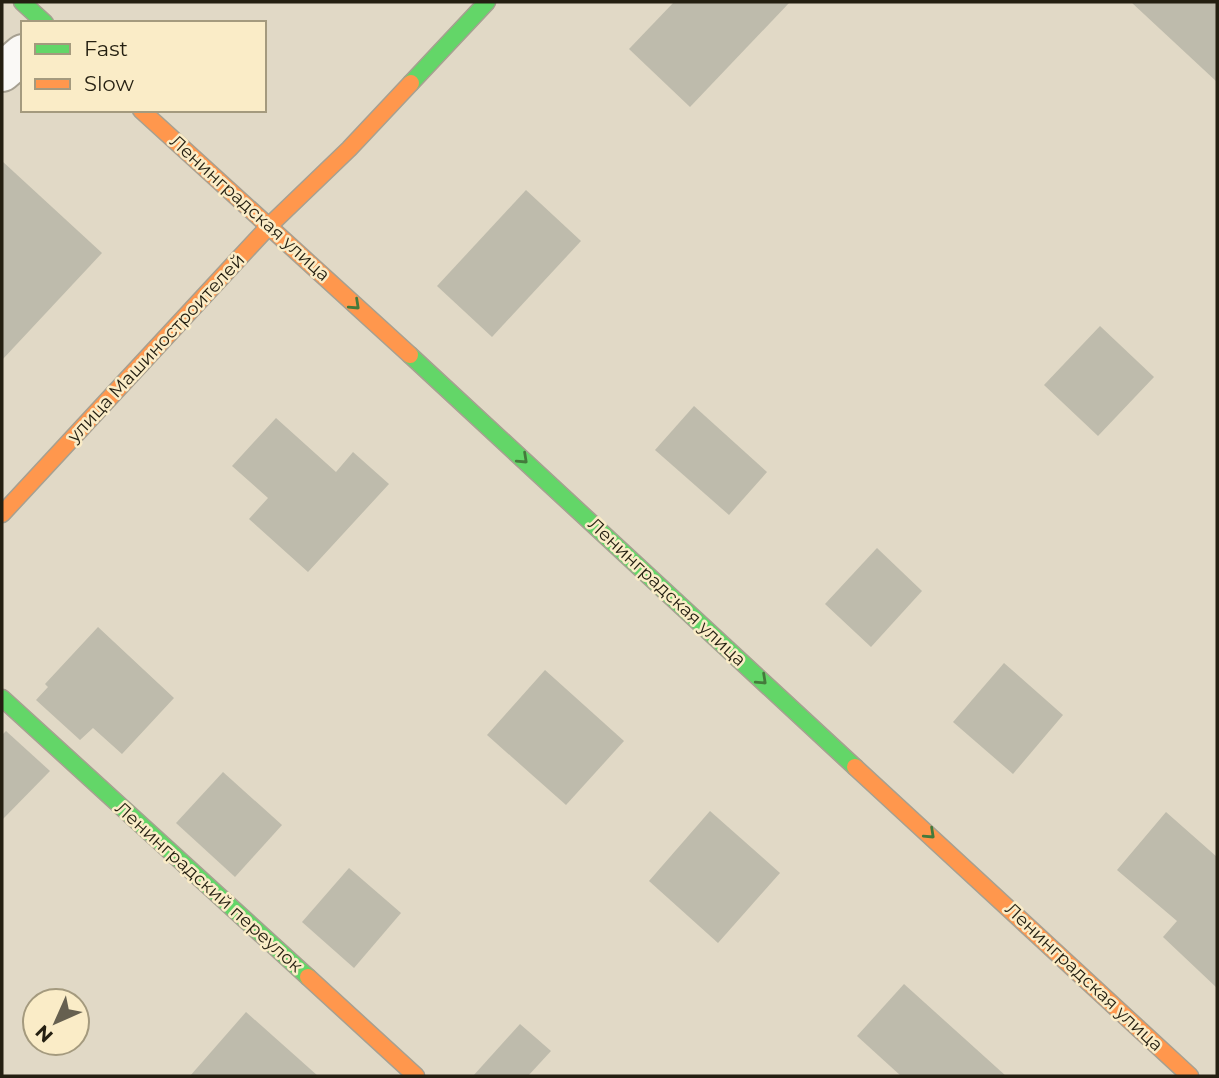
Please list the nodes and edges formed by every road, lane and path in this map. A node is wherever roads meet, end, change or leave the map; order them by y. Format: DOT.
graph roads {
  1 [pos="22,2"];
  2 [pos="487,2"];
  3 [pos="43,21"];
  4 [pos="21,56"];
  5 [pos="2,72"];
  6 [pos="143,112"];
  7 [pos="270,225"];
  8 [pos="2,514"];
  9 [pos="2,698"];
  10 [pos="416,1076"];
  11 [pos="1190,1076"];
  1 -- 3 [label="street"];
  2 -- 7 [label="street, улица Машиностроителей"];
  4 -- 5 [label="street"];
  6 -- 7 [label="street, Ленинградская улица"];
  7 -- 8 [label="street, улица Машиностроителей"];
  7 -- 11 [label="street, Ленинградская улица, one-way"];
  9 -- 10 [label="street, Ленинградский переулок"];
}
